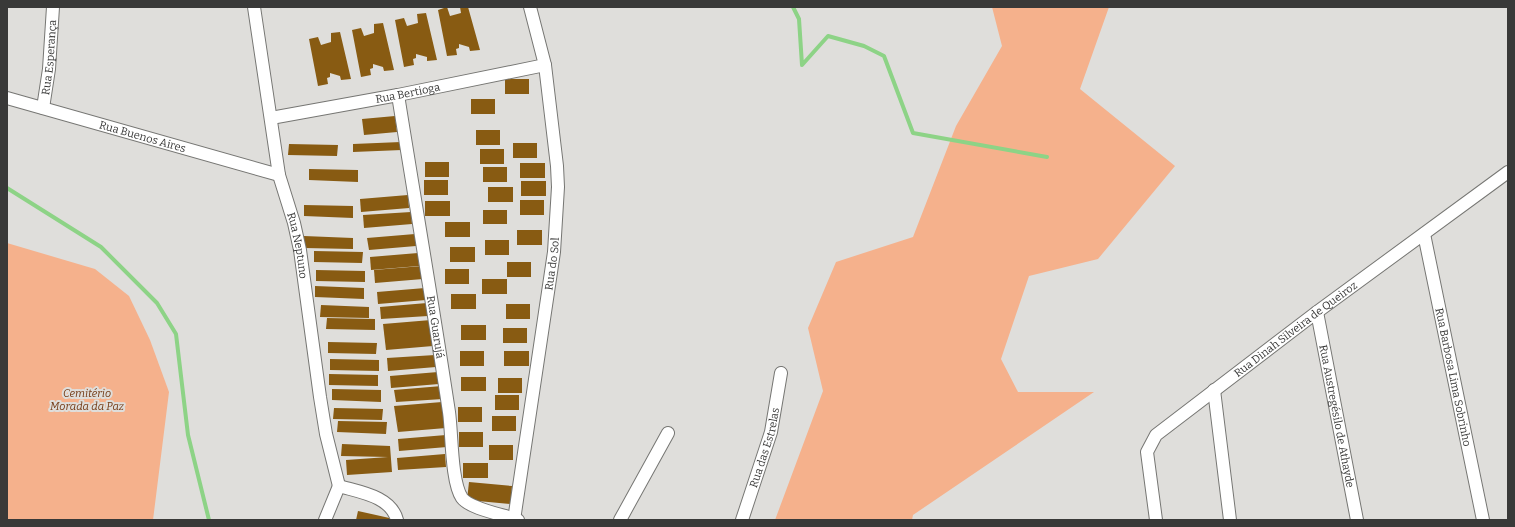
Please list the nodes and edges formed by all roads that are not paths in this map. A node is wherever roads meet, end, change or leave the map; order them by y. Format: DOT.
graph roads {
  1 [pos="53,7"];
  2 [pos="254,7"];
  3 [pos="530,7"];
  4 [pos="545,66"];
  5 [pos="398,95"];
  6 [pos="7,98"];
  7 [pos="43,108"];
  8 [pos="271,118"];
  9 [pos="1508,172"];
  10 [pos="279,175"];
  11 [pos="1424,234"];
  12 [pos="1317,312"];
  13 [pos="781,373"];
  14 [pos="1214,390"];
  15 [pos="668,433"];
  16 [pos="339,486"];
  17 [pos="326,520"];
  18 [pos="397,520"];
  19 [pos="515,520"];
  20 [pos="620,520"];
  21 [pos="742,520"];
  22 [pos="1156,520"];
  23 [pos="1230,520"];
  24 [pos="1357,520"];
  25 [pos="1483,520"];
  1 -- 7 [label="street, Rua Esperança"];
  2 -- 8 [label="street, Rua Neptuno"];
  3 -- 4 [label="street, Rua do Sol"];
  4 -- 5 [label="street, Rua Bertioga"];
  4 -- 19 [label="street, Rua do Sol"];
  5 -- 8 [label="street, Rua Bertioga"];
  5 -- 19 [label="street, Rua Guarujá"];
  6 -- 7 [label="street, Rua Buenos Aires"];
  7 -- 10 [label="street, Rua Buenos Aires"];
  8 -- 10 [label="street, Rua Neptuno"];
  9 -- 11 [label="street, Rua Dinah Silveira de Queiroz"];
  10 -- 16 [label="street, Rua Neptuno"];
  11 -- 12 [label="street, Rua Dinah Silveira de Queiroz"];
  11 -- 25 [label="street, Rua Barbosa Lima Sobrinho"];
  12 -- 14 [label="street, Rua Dinah Silveira de Queiroz"];
  12 -- 24 [label="street, Rua Austregésilo de Athayde"];
  13 -- 21 [label="street, Rua das Estrelas"];
  14 -- 22 [label="street, Rua Dinah Silveira de Queiroz"];
  14 -- 23 [label="street"];
  15 -- 20 [label="street"];
  16 -- 17 [label="street"];
  16 -- 18 [label="street"];
}
